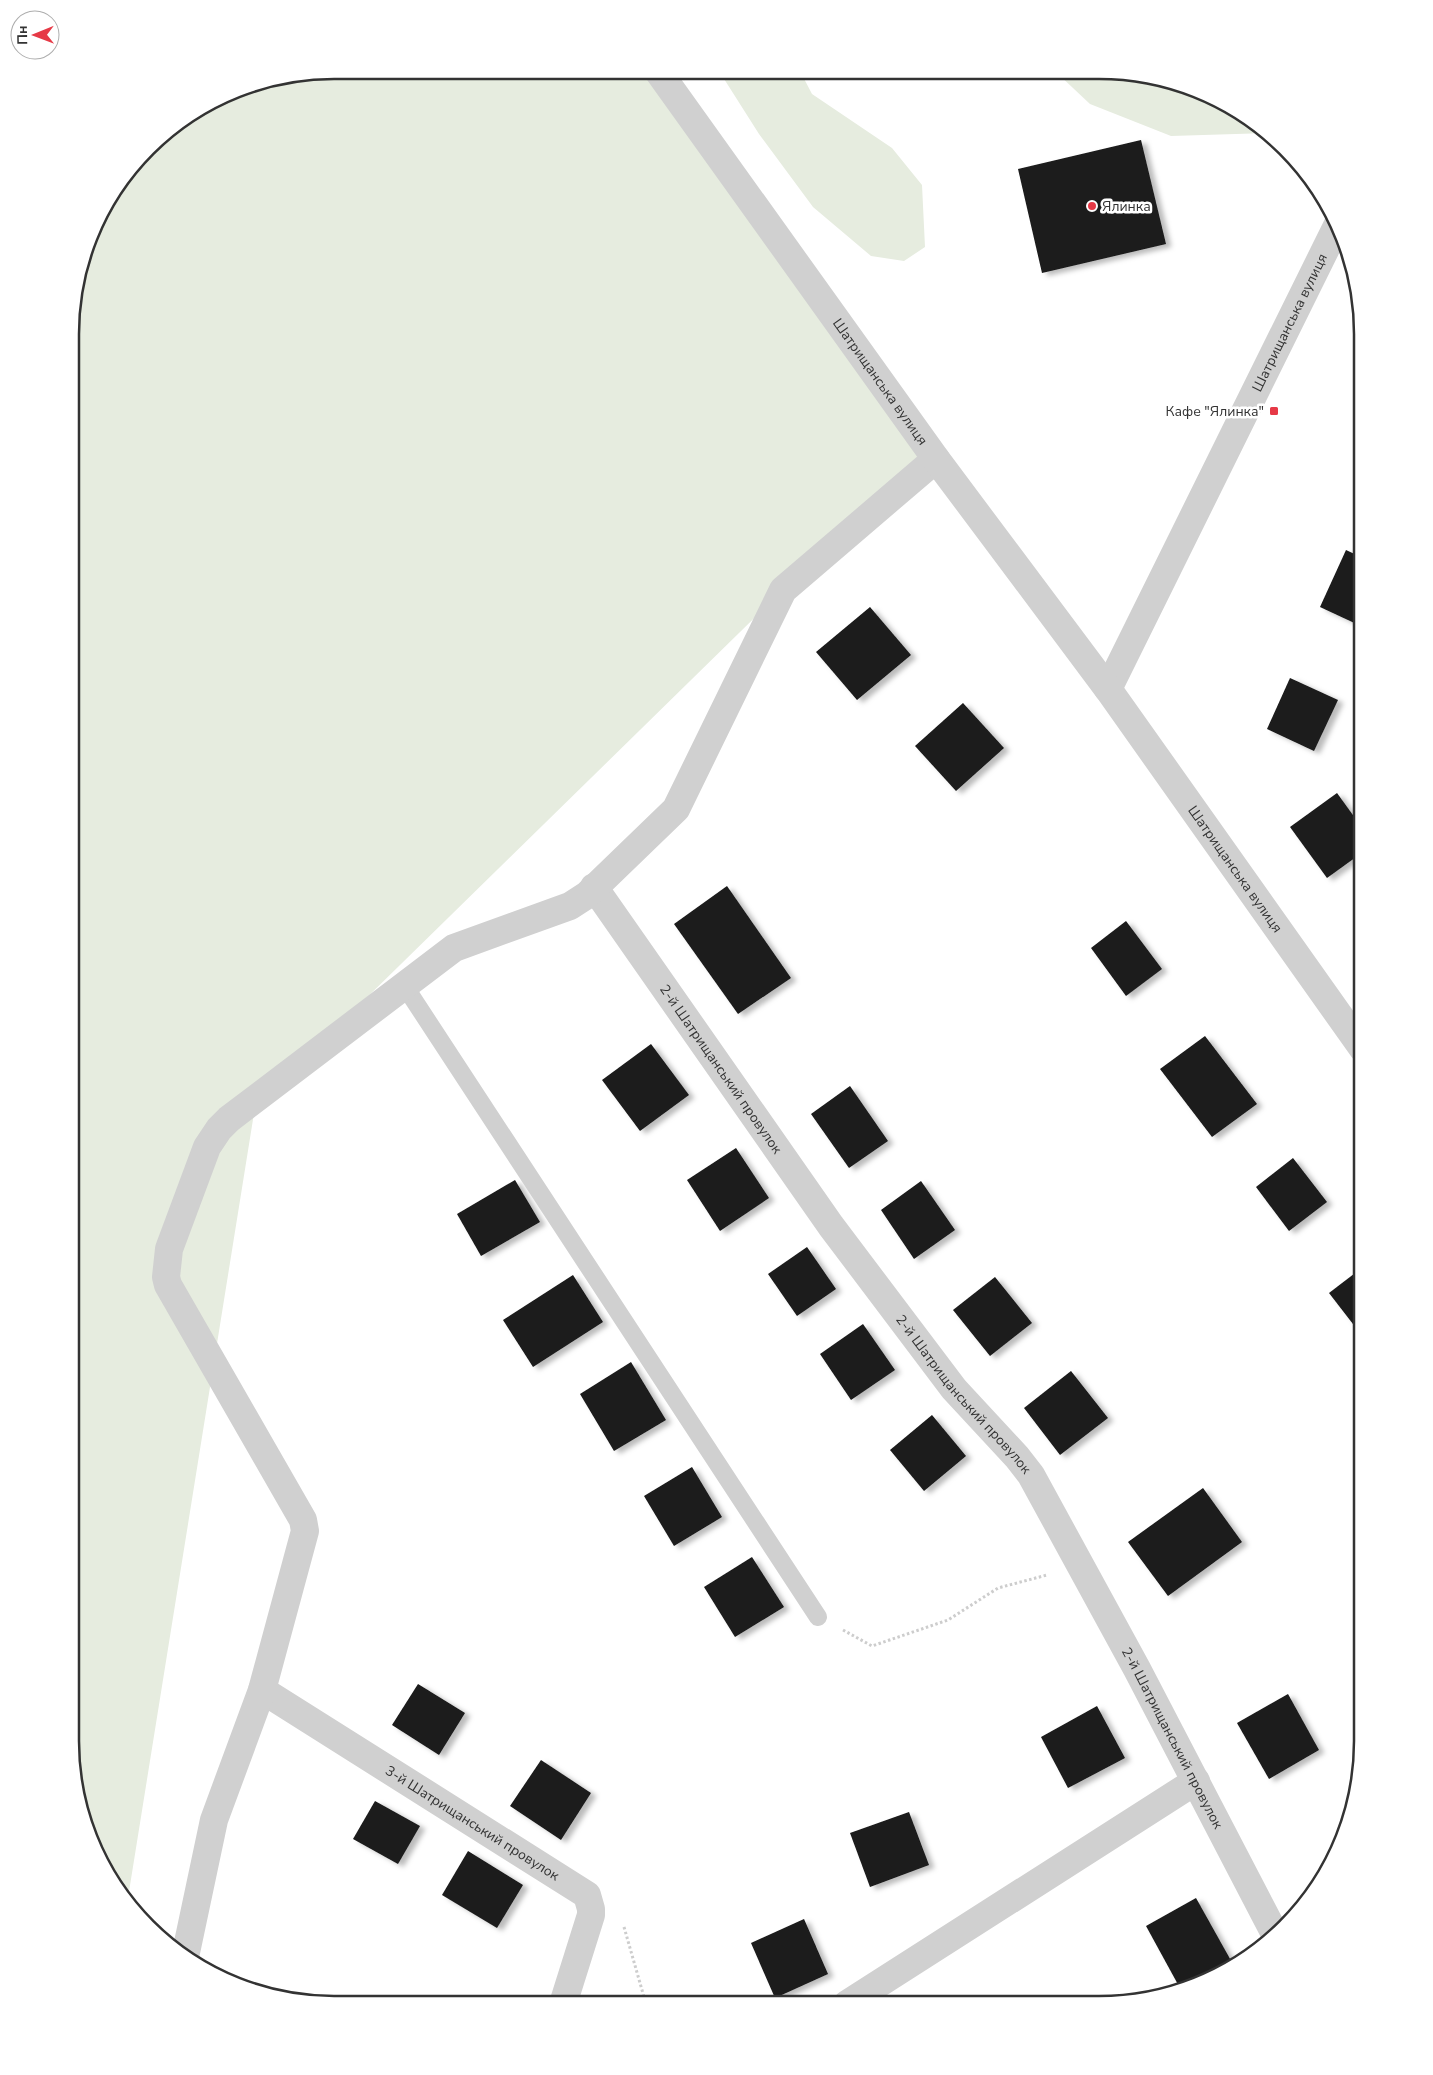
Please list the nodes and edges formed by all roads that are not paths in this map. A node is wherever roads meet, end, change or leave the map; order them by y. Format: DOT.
graph roads {
  1 [pos="664,79"];
  2 [pos="1334,233"];
  3 [pos="936,459"];
  4 [pos="1108,689"];
  5 [pos="594,887"];
  6 [pos="404,985"];
  7 [pos="1354,1036"];
  8 [pos="818,1617"];
  9 [pos="262,1690"];
  10 [pos="1196,1781"];
  11 [pos="1272,1929"];
  12 [pos="187,1949"];
  13 [pos="566,1996"];
  14 [pos="860,1996"];
  1 -- 3 [label="street, Шатрищанська вулиця"];
  2 -- 4 [label="street, Шатрищанська вулиця"];
  3 -- 4 [label="street, Шатрищанська вулиця"];
  3 -- 5 [label="street"];
  4 -- 7 [label="street, Шатрищанська вулиця"];
  5 -- 6 [label="street"];
  5 -- 10 [label="street, 2-й Шатрищанський провулок"];
  6 -- 8 [label="lane"];
  6 -- 9 [label="street"];
  9 -- 12 [label="street"];
  9 -- 13 [label="street, 3-й Шатрищанський провулок"];
  10 -- 11 [label="street, 2-й Шатрищанський провулок"];
  10 -- 14 [label="street"];
}
